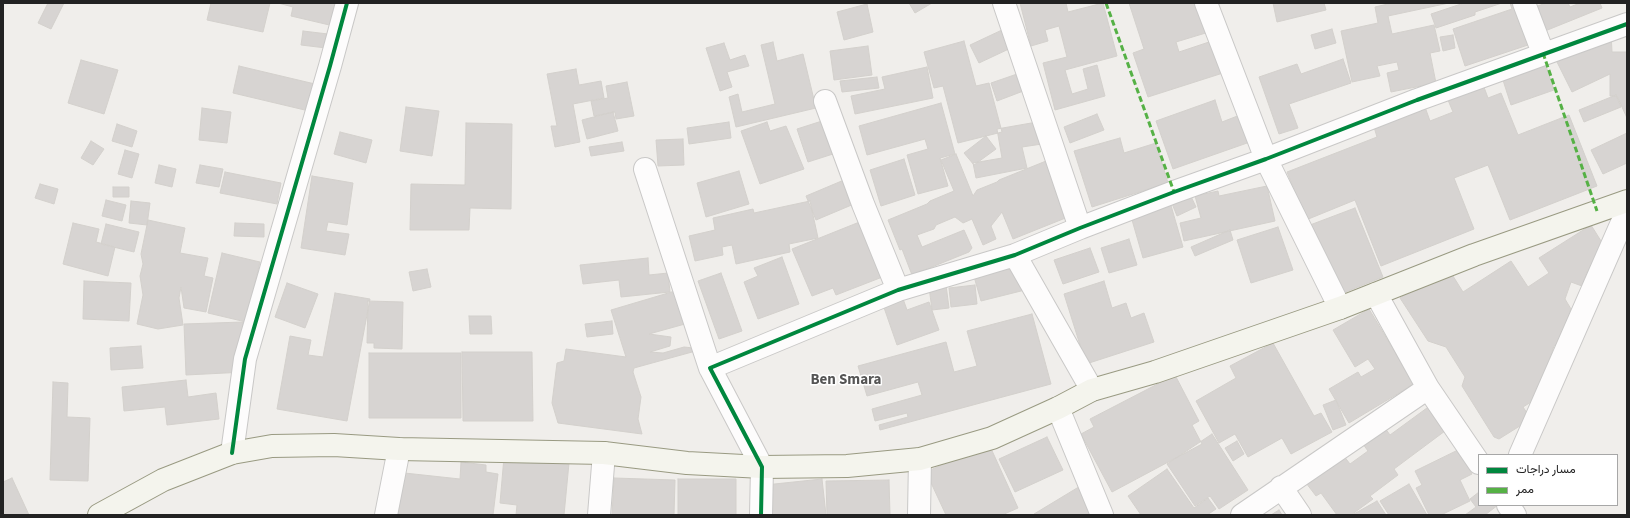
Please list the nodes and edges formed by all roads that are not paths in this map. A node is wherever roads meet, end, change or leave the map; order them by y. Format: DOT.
graph roads {
  1 [pos="347,3"];
  2 [pos="1004,3"];
  3 [pos="1206,3"];
  4 [pos="1524,3"];
  5 [pos="1627,24"];
  6 [pos="1544,53"];
  7 [pos="825,101"];
  8 [pos="1266,159"];
  9 [pos="645,169"];
  10 [pos="1627,201"];
  11 [pos="1627,211"];
  12 [pos="1080,228"];
  13 [pos="1015,255"];
  14 [pos="898,290"];
  15 [pos="1376,294"];
  16 [pos="1340,308"];
  17 [pos="710,368"];
  18 [pos="1428,388"];
  19 [pos="1092,390"];
  20 [pos="1058,408"];
  21 [pos="399,449"];
  22 [pos="232,452"];
  23 [pos="604,453"];
  24 [pos="1520,454"];
  25 [pos="920,459"];
  26 [pos="1478,462"];
  27 [pos="762,467"];
  28 [pos="1281,487"];
  29 [pos="99,515"];
  30 [pos="386,515"];
  31 [pos="599,515"];
  32 [pos="761,515"];
  33 [pos="918,515"];
  34 [pos="1102,515"];
  35 [pos="1242,515"];
  36 [pos="1300,515"];
  1 -- 22 [label="street"];
  2 -- 12 [label="street"];
  3 -- 8 [label="street"];
  4 -- 6 [label="street"];
  5 -- 6 [label="street"];
  6 -- 8 [label="street"];
  7 -- 14 [label="street"];
  8 -- 12 [label="street"];
  8 -- 16 [label="street"];
  9 -- 17 [label="street"];
  10 -- 15 [label="main road"];
  11 -- 24 [label="street"];
  12 -- 13 [label="street"];
  13 -- 14 [label="street"];
  13 -- 19 [label="street"];
  14 -- 17 [label="street"];
  15 -- 16 [label="main road"];
  15 -- 18 [label="street"];
  16 -- 19 [label="main road"];
  17 -- 27 [label="street"];
  18 -- 26 [label="street"];
  18 -- 28 [label="street"];
  19 -- 20 [label="main road"];
  20 -- 25 [label="main road"];
  20 -- 34 [label="street"];
  21 -- 22 [label="main road"];
  21 -- 23 [label="main road"];
  21 -- 30 [label="street"];
  22 -- 29 [label="main road"];
  23 -- 27 [label="main road"];
  23 -- 31 [label="street"];
  25 -- 27 [label="main road"];
  25 -- 33 [label="street"];
  27 -- 32 [label="street"];
  28 -- 35 [label="street"];
  28 -- 36 [label="street"];
}
